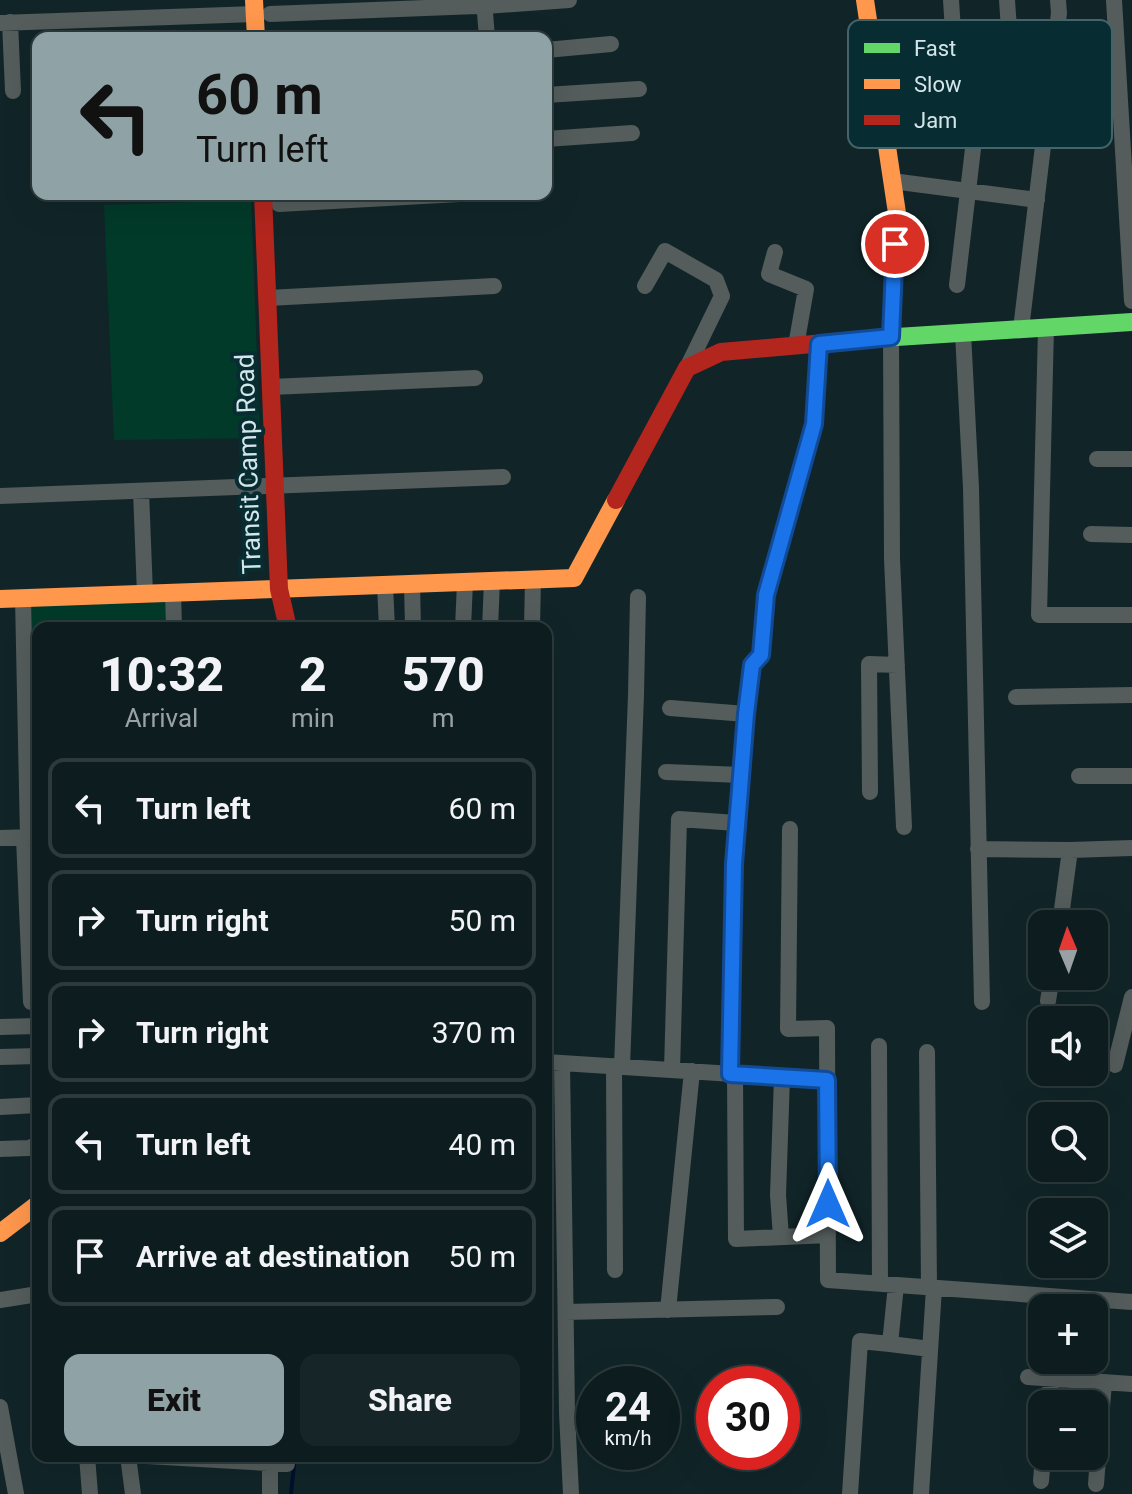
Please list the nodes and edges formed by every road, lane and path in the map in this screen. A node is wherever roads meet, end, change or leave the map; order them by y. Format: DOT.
graph roads {
  1 [pos="569,0"];
  2 [pos="865,0"];
  3 [pos="951,0"];
  4 [pos="1007,0"];
  5 [pos="1058,0"];
  6 [pos="1114,0"];
  7 [pos="482,4"];
  8 [pos="262,7"];
  9 [pos="868,20"];
  10 [pos="952,20"];
  11 [pos="1008,20"];
  12 [pos="1058,20"];
  13 [pos="5,22"];
  14 [pos="257,32"];
  15 [pos="269,32"];
  16 [pos="486,32"];
  17 [pos="611,44"];
  18 [pos="552,49"];
  19 [pos="1125,65"];
  20 [pos="639,89"];
  21 [pos="13,91"];
  22 [pos="552,95"];
  23 [pos="632,133"];
  24 [pos="552,139"];
  25 [pos="887,148"];
  26 [pos="973,148"];
  27 [pos="1044,148"];
  28 [pos="892,181"];
  29 [pos="968,191"];
  30 [pos="271,200"];
  31 [pos="1037,200"];
  32 [pos="1130,226"];
  33 [pos="775,252"];
  34 [pos="957,285"];
  35 [pos="494,286"];
  36 [pos="645,286"];
  37 [pos="268,298"];
  38 [pos="1132,301"];
  39 [pos="1132,322"];
  40 [pos="1046,328"];
  41 [pos="1021,329"];
  42 [pos="963,333"];
  43 [pos="891,337"];
  44 [pos="819,344"];
  45 [pos="796,346"];
  46 [pos="687,368"];
  47 [pos="475,378"];
  48 [pos="271,387"];
  49 [pos="1097,459"];
  50 [pos="1132,459"];
  51 [pos="503,477"];
  52 [pos="275,485"];
  53 [pos="141,491"];
  54 [pos="0,496"];
  55 [pos="1091,534"];
  56 [pos="1132,535"];
  57 [pos="533,579"];
  58 [pos="492,581"];
  59 [pos="465,582"];
  60 [pos="412,584"];
  61 [pos="385,585"];
  62 [pos="279,589"];
  63 [pos="173,593"];
  64 [pos="145,594"];
  65 [pos="638,597"];
  66 [pos="23,598"];
  67 [pos="0,599"];
  68 [pos="1132,615"];
  69 [pos="174,622"];
  70 [pos="287,622"];
  71 [pos="387,622"];
  72 [pos="413,622"];
  73 [pos="463,622"];
  74 [pos="490,622"];
  75 [pos="532,622"];
  76 [pos="897,665"];
  77 [pos="1132,695"];
  78 [pos="1016,697"];
  79 [pos="670,708"];
  80 [pos="746,714"];
  81 [pos="32,755"];
  82 [pos="666,772"];
  83 [pos="741,775"];
  84 [pos="1079,776"];
  85 [pos="1132,776"];
  86 [pos="870,792"];
  87 [pos="737,823"];
  88 [pos="904,827"];
  89 [pos="790,829"];
  90 [pos="30,837"];
  91 [pos="0,838"];
  92 [pos="1132,848"];
  93 [pos="978,849"];
  94 [pos="1070,850"];
  95 [pos="1062,910"];
  96 [pos="1050,990"];
  97 [pos="1132,997"];
  98 [pos="1048,1001"];
  99 [pos="31,1002"];
  100 [pos="982,1002"];
  101 [pos="32,1026"];
  102 [pos="0,1027"];
  103 [pos="879,1046"];
  104 [pos="927,1052"];
  105 [pos="32,1056"];
  106 [pos="0,1057"];
  107 [pos="554,1062"];
  108 [pos="1115,1065"];
  109 [pos="618,1066"];
  110 [pos="672,1070"];
  111 [pos="692,1071"];
  112 [pos="732,1074"];
  113 [pos="782,1077"];
  114 [pos="827,1080"];
  115 [pos="32,1105"];
  116 [pos="0,1107"];
  117 [pos="32,1147"];
  118 [pos="0,1149"];
  119 [pos="32,1209"];
  120 [pos="0,1233"];
  121 [pos="828,1235"];
  122 [pos="781,1237"];
  123 [pos="615,1270"];
  124 [pos="888,1285"];
  125 [pos="931,1288"];
  126 [pos="32,1295"];
  127 [pos="1028,1298"];
  128 [pos="0,1300"];
  129 [pos="1108,1302"];
  130 [pos="1132,1302"];
  131 [pos="777,1307"];
  132 [pos="668,1310"];
  133 [pos="566,1312"];
  134 [pos="890,1344"];
  135 [pos="930,1349"];
  136 [pos="1076,1374"];
  137 [pos="1028,1377"];
  138 [pos="1051,1378"];
  139 [pos="1076,1380"];
  140 [pos="1104,1382"];
  141 [pos="1132,1384"];
  142 [pos="1050,1390"];
  143 [pos="0,1407"];
  144 [pos="2,1426"];
  145 [pos="87,1462"];
  146 [pos="129,1462"];
  147 [pos="246,1462"];
  148 [pos="1042,1470"];
  149 [pos="1041,1481"];
  150 [pos="1096,1484"];
  151 [pos="16,1494"];
  152 [pos="90,1494"];
  153 [pos="133,1494"];
  154 [pos="270,1494"];
  155 [pos="571,1494"];
  156 [pos="850,1494"];
  157 [pos="921,1494"];
  1 -- 7 [label="street"];
  2 -- 9 [label="street"];
  3 -- 10 [label="street"];
  4 -- 11 [label="street"];
  5 -- 12 [label="street"];
  6 -- 19 [label="street"];
  7 -- 8 [label="street"];
  7 -- 16 [label="street"];
  8 -- 13 [label="street"];
  8 -- 14 [label="street"];
  8 -- 15 [label="street"];
  13 -- 21 [label="street"];
  17 -- 18 [label="street"];
  19 -- 32 [label="street"];
  20 -- 22 [label="street"];
  23 -- 24 [label="street"];
  25 -- 28 [label="street"];
  26 -- 29 [label="street"];
  27 -- 31 [label="street"];
  28 -- 29 [label="street"];
  28 -- 43 [label="street"];
  29 -- 31 [label="street"];
  29 -- 34 [label="street"];
  30 -- 37 [label="street, Transit Camp Road"];
  31 -- 41 [label="street"];
  32 -- 38 [label="street"];
  33 -- 45 [label="street"];
  35 -- 37 [label="street"];
  36 -- 46 [label="street"];
  37 -- 48 [label="street, Transit Camp Road"];
  39 -- 40 [label="street"];
  40 -- 41 [label="street"];
  40 -- 68 [label="street"];
  41 -- 42 [label="street"];
  42 -- 43 [label="street"];
  42 -- 93 [label="street"];
  43 -- 44 [label="street"];
  43 -- 76 [label="street"];
  44 -- 45 [label="street"];
  44 -- 80 [label="street"];
  45 -- 46 [label="street"];
  46 -- 57 [label="street"];
  47 -- 48 [label="street"];
  48 -- 52 [label="street, Transit Camp Road"];
  49 -- 50 [label="street"];
  51 -- 52 [label="street"];
  52 -- 53 [label="street"];
  52 -- 62 [label="street, Transit Camp Road"];
  53 -- 54 [label="street"];
  53 -- 64 [label="street"];
  55 -- 56 [label="street"];
  57 -- 58 [label="street"];
  57 -- 75 [label="street"];
  58 -- 59 [label="street"];
  58 -- 74 [label="street"];
  59 -- 60 [label="street"];
  59 -- 73 [label="street"];
  60 -- 61 [label="street"];
  60 -- 72 [label="street"];
  61 -- 62 [label="street"];
  61 -- 71 [label="street"];
  62 -- 63 [label="street"];
  62 -- 70 [label="street, Transit Camp Road"];
  63 -- 64 [label="street"];
  63 -- 69 [label="street"];
  64 -- 66 [label="street"];
  65 -- 109 [label="street"];
  66 -- 67 [label="street"];
  66 -- 81 [label="street"];
  76 -- 86 [label="street"];
  76 -- 88 [label="street"];
  77 -- 78 [label="street"];
  79 -- 80 [label="street"];
  80 -- 83 [label="street"];
  81 -- 90 [label="street"];
  82 -- 83 [label="street"];
  83 -- 87 [label="street"];
  84 -- 85 [label="street"];
  87 -- 110 [label="street"];
  87 -- 112 [label="street"];
  89 -- 114 [label="street"];
  90 -- 91 [label="street"];
  90 -- 99 [label="street"];
  92 -- 94 [label="street"];
  93 -- 94 [label="street"];
  93 -- 100 [label="street"];
  94 -- 95 [label="street"];
  96 -- 98 [label="street"];
  97 -- 108 [label="street"];
  101 -- 102 [label="street"];
  103 -- 124 [label="street"];
  104 -- 125 [label="street"];
  105 -- 106 [label="street"];
  107 -- 109 [label="street"];
  107 -- 133 [label="street"];
  109 -- 110 [label="street"];
  109 -- 123 [label="street"];
  110 -- 111 [label="street"];
  111 -- 112 [label="street"];
  111 -- 132 [label="street"];
  112 -- 113 [label="street"];
  112 -- 122 [label="street"];
  113 -- 114 [label="street"];
  113 -- 122 [label="street"];
  114 -- 121 [label="street"];
  115 -- 116 [label="street"];
  117 -- 118 [label="street"];
  119 -- 120 [label="street"];
  121 -- 122 [label="street"];
  121 -- 124 [label="street"];
  124 -- 125 [label="street"];
  124 -- 134 [label="street"];
  125 -- 127 [label="street"];
  125 -- 135 [label="street"];
  126 -- 128 [label="street"];
  129 -- 130 [label="street"];
  131 -- 132 [label="street"];
  132 -- 133 [label="street"];
  133 -- 155 [label="street"];
  134 -- 135 [label="street"];
  134 -- 156 [label="street"];
  135 -- 157 [label="street"];
  136 -- 139 [label="street"];
  137 -- 138 [label="street"];
  138 -- 139 [label="street"];
  138 -- 142 [label="street"];
  139 -- 140 [label="street"];
  140 -- 141 [label="street"];
  140 -- 150 [label="street"];
  143 -- 144 [label="street"];
  144 -- 151 [label="street"];
  145 -- 152 [label="street"];
  146 -- 153 [label="street"];
  147 -- 154 [label="street"];
  148 -- 149 [label="street"];
}
